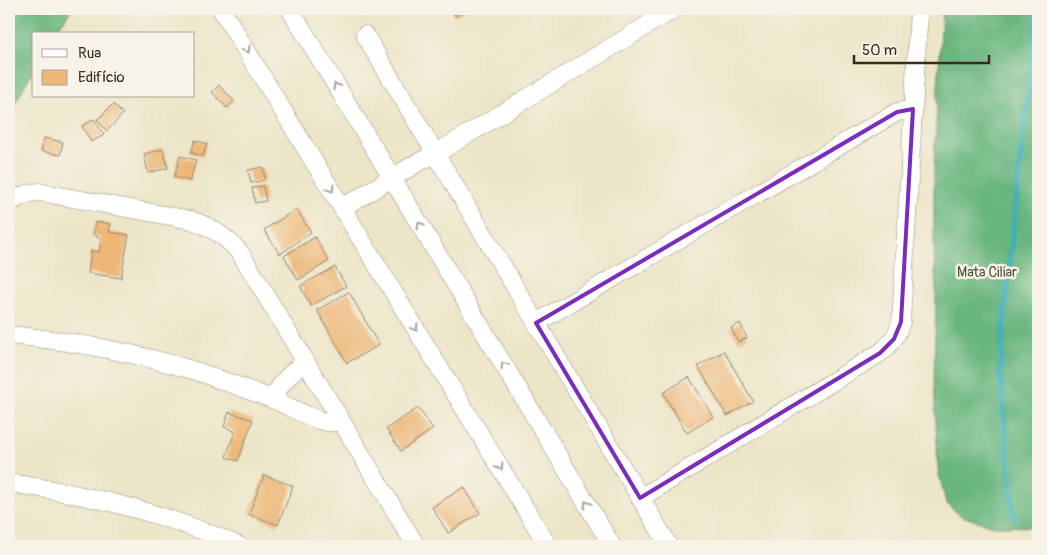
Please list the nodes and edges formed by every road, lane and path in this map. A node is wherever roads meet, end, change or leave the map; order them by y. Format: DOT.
graph roads {
  1 [pos="221,9"];
  2 [pos="290,9"];
  3 [pos="674,9"];
  4 [pos="919,9"];
  5 [pos="365,35"];
  6 [pos="913,109"];
  7 [pos="435,154"];
  8 [pos="392,178"];
  9 [pos="9,204"];
  10 [pos="342,208"];
  11 [pos="536,322"];
  12 [pos="9,335"];
  13 [pos="306,362"];
  14 [pos="272,399"];
  15 [pos="341,422"];
  16 [pos="9,483"];
  17 [pos="640,498"];
  18 [pos="239,546"];
  19 [pos="416,546"];
  20 [pos="548,546"];
  21 [pos="612,546"];
  22 [pos="669,546"];
  1 -- 10 [label="street, one-way"];
  8 -- 2 [label="street, one-way"];
  3 -- 7 [label="street"];
  4 -- 6 [label="street"];
  5 -- 7 [label="street"];
  6 -- 11 [label="street"];
  6 -- 17 [label="street"];
  7 -- 8 [label="street"];
  7 -- 11 [label="street"];
  8 -- 10 [label="street"];
  21 -- 8 [label="street, one-way"];
  9 -- 13 [label="street"];
  10 -- 20 [label="street, one-way"];
  11 -- 17 [label="street"];
  12 -- 14 [label="street"];
  13 -- 14 [label="street"];
  13 -- 15 [label="street"];
  14 -- 15 [label="street"];
  15 -- 19 [label="street"];
  16 -- 18 [label="street"];
  17 -- 22 [label="street"];
}
